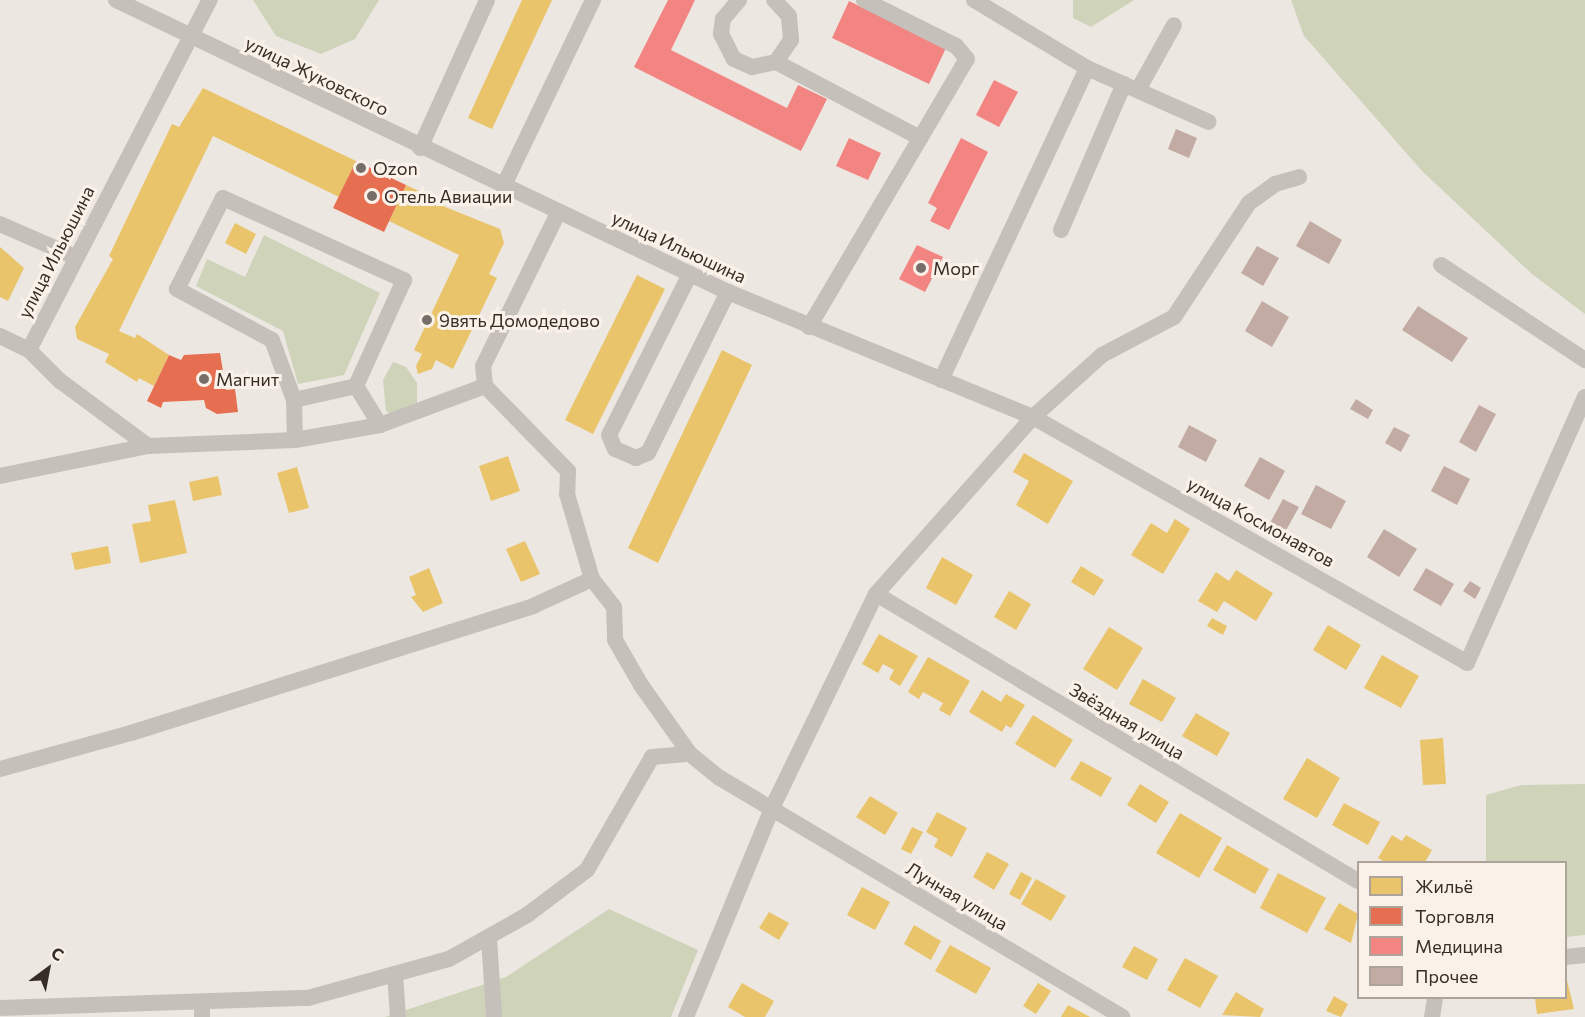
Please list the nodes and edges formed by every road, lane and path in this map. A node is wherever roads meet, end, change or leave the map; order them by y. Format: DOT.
graph roads {
  1 [pos="116,0"];
  2 [pos="210,0"];
  3 [pos="487,0"];
  4 [pos="593,0"];
  5 [pos="739,0"];
  6 [pos="774,0"];
  7 [pos="864,0"];
  8 [pos="974,0"];
  9 [pos="1005,6"];
  10 [pos="1174,25"];
  11 [pos="192,37"];
  12 [pos="776,62"];
  13 [pos="1087,68"];
  14 [pos="1131,87"];
  15 [pos="1209,123"];
  16 [pos="920,138"];
  17 [pos="420,148"];
  18 [pos="1299,177"];
  19 [pos="502,187"];
  20 [pos="558,213"];
  21 [pos="0,224"];
  22 [pos="1062,230"];
  23 [pos="73,256"];
  24 [pos="1441,265"];
  25 [pos="690,274"];
  26 [pos="728,292"];
  27 [pos="809,327"];
  28 [pos="0,336"];
  29 [pos="28,350"];
  30 [pos="1585,360"];
  31 [pos="940,380"];
  32 [pos="356,386"];
  33 [pos="484,386"];
  34 [pos="1585,397"];
  35 [pos="294,400"];
  36 [pos="1034,417"];
  37 [pos="380,425"];
  38 [pos="295,440"];
  39 [pos="148,446"];
  40 [pos="0,476"];
  41 [pos="592,579"];
  42 [pos="876,594"];
  43 [pos="690,754"];
  44 [pos="0,769"];
  45 [pos="772,808"];
  46 [pos="1357,880"];
  47 [pos="489,937"];
  48 [pos="1585,955"];
  49 [pos="1567,957"];
  50 [pos="395,974"];
  51 [pos="1435,999"];
  52 [pos="202,1009"];
  53 [pos="4,1011"];
  54 [pos="691,1014"];
  55 [pos="398,1017"];
  56 [pos="494,1017"];
  57 [pos="1122,1017"];
  58 [pos="1432,1017"];
  1 -- 11 [label="street, улица Жуковского"];
  2 -- 11 [label="street, улица Ильюшина"];
  3 -- 17 [label="street"];
  4 -- 19 [label="street"];
  5 -- 12 [label="street"];
  6 -- 12 [label="street"];
  7 -- 16 [label="street"];
  8 -- 9 [label="street"];
  9 -- 13 [label="street"];
  10 -- 14 [label="street"];
  11 -- 17 [label="street, улица Жуковского"];
  11 -- 23 [label="street, улица Ильюшина"];
  12 -- 16 [label="street"];
  13 -- 14 [label="street"];
  13 -- 31 [label="street"];
  14 -- 15 [label="street"];
  14 -- 22 [label="street"];
  16 -- 27 [label="street"];
  17 -- 19 [label="street, улица Жуковского"];
  18 -- 36 [label="street"];
  19 -- 20 [label="street, улица Ильюшина"];
  20 -- 25 [label="street, улица Ильюшина"];
  20 -- 33 [label="street"];
  21 -- 23 [label="street"];
  23 -- 29 [label="street, улица Ильюшина"];
  24 -- 30 [label="street"];
  25 -- 26 [label="street, улица Ильюшина"];
  25 -- 26 [label="street"];
  26 -- 27 [label="street, улица Ильюшина"];
  27 -- 31 [label="street, улица Ильюшина"];
  28 -- 29 [label="street"];
  29 -- 39 [label="street"];
  31 -- 36 [label="street, улица Ильюшина"];
  32 -- 35 [label="street"];
  32 -- 35 [label="street"];
  32 -- 37 [label="street"];
  33 -- 37 [label="street"];
  33 -- 41 [label="street"];
  34 -- 36 [label="street, улица Космонавтов"];
  35 -- 38 [label="street"];
  36 -- 42 [label="street"];
  37 -- 38 [label="street"];
  38 -- 39 [label="street"];
  39 -- 40 [label="street"];
  41 -- 43 [label="street, Лунная улица"];
  41 -- 44 [label="street"];
  42 -- 45 [label="street"];
  42 -- 46 [label="street, Звёздная улица"];
  43 -- 45 [label="street, Лунная улица"];
  43 -- 47 [label="street"];
  45 -- 54 [label="street"];
  45 -- 57 [label="street, Лунная улица"];
  47 -- 50 [label="street"];
  47 -- 56 [label="street"];
  48 -- 49 [label="street"];
  50 -- 52 [label="street"];
  50 -- 55 [label="street"];
  51 -- 58 [label="street"];
  52 -- 53 [label="street"];
}
